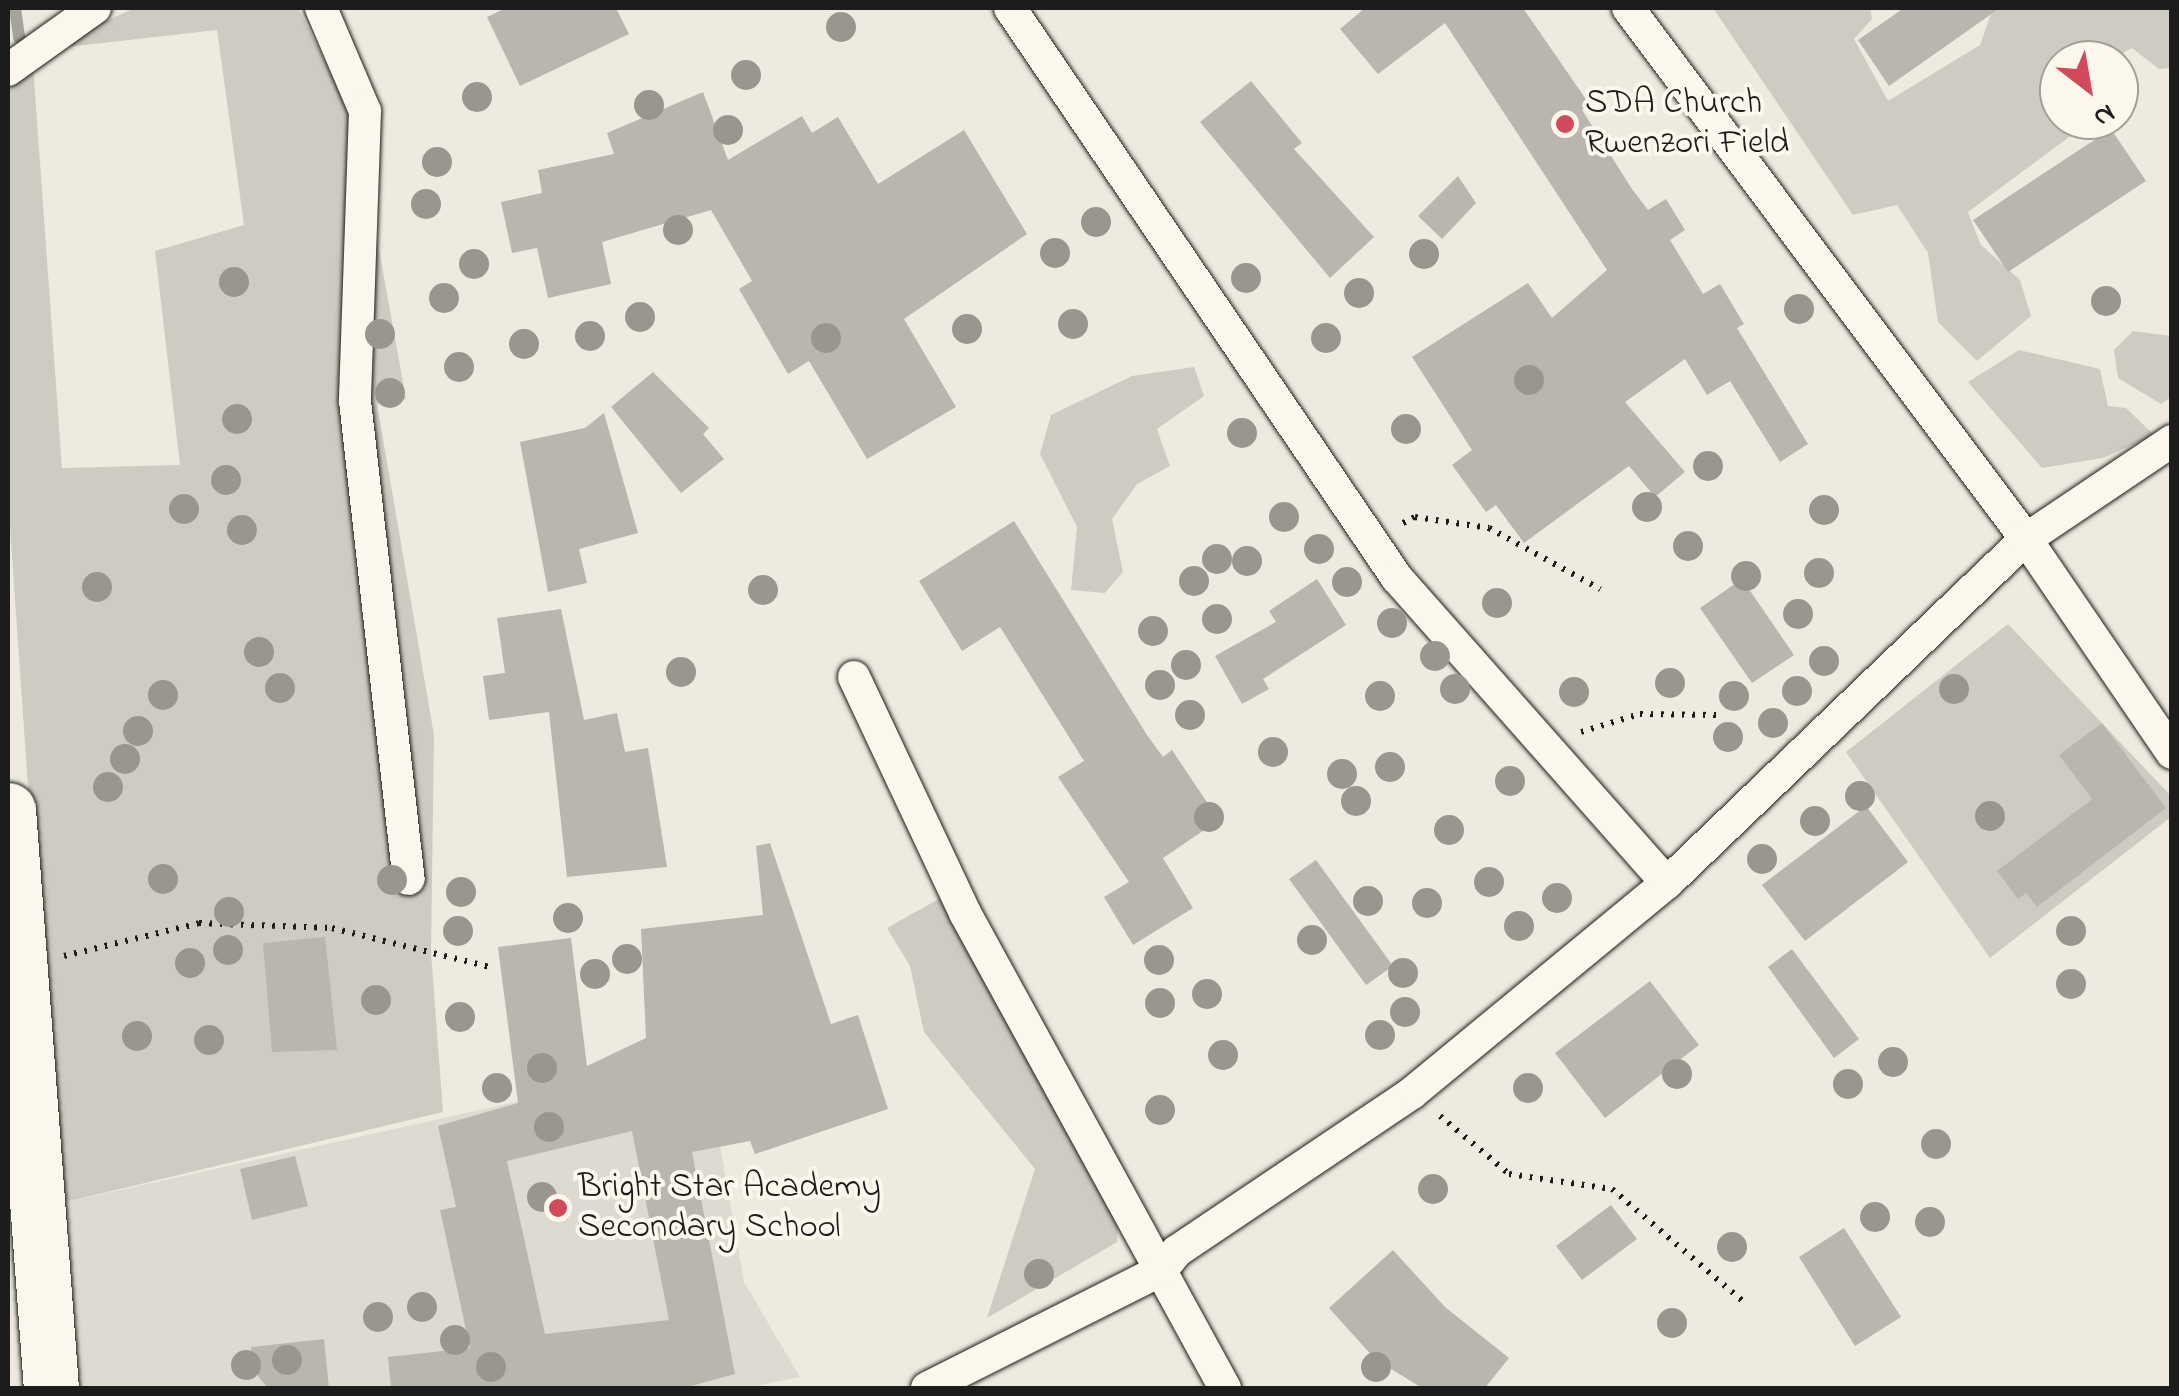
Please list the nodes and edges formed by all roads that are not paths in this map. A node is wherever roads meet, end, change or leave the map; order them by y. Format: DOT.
graph roads {
  1 [pos="94,8"];
  2 [pos="321,8"];
  3 [pos="1010,8"];
  4 [pos="1628,8"];
  5 [pos="8,70"];
  6 [pos="2172,441"];
  7 [pos="2026,539"];
  8 [pos="854,677"];
  9 [pos="2172,752"];
  10 [pos="8,810"];
  11 [pos="410,879"];
  12 [pos="1668,882"];
  13 [pos="1162,1270"];
  14 [pos="51,1388"];
  15 [pos="927,1388"];
  16 [pos="1226,1388"];
  1 -- 5 [label="street"];
  2 -- 11 [label="street"];
  3 -- 12 [label="street"];
  4 -- 7 [label="street"];
  6 -- 7 [label="street"];
  7 -- 9 [label="street"];
  7 -- 12 [label="street"];
  8 -- 13 [label="street"];
  10 -- 14 [label="highway"];
  12 -- 13 [label="street"];
  13 -- 15 [label="street"];
  13 -- 16 [label="street"];
}
